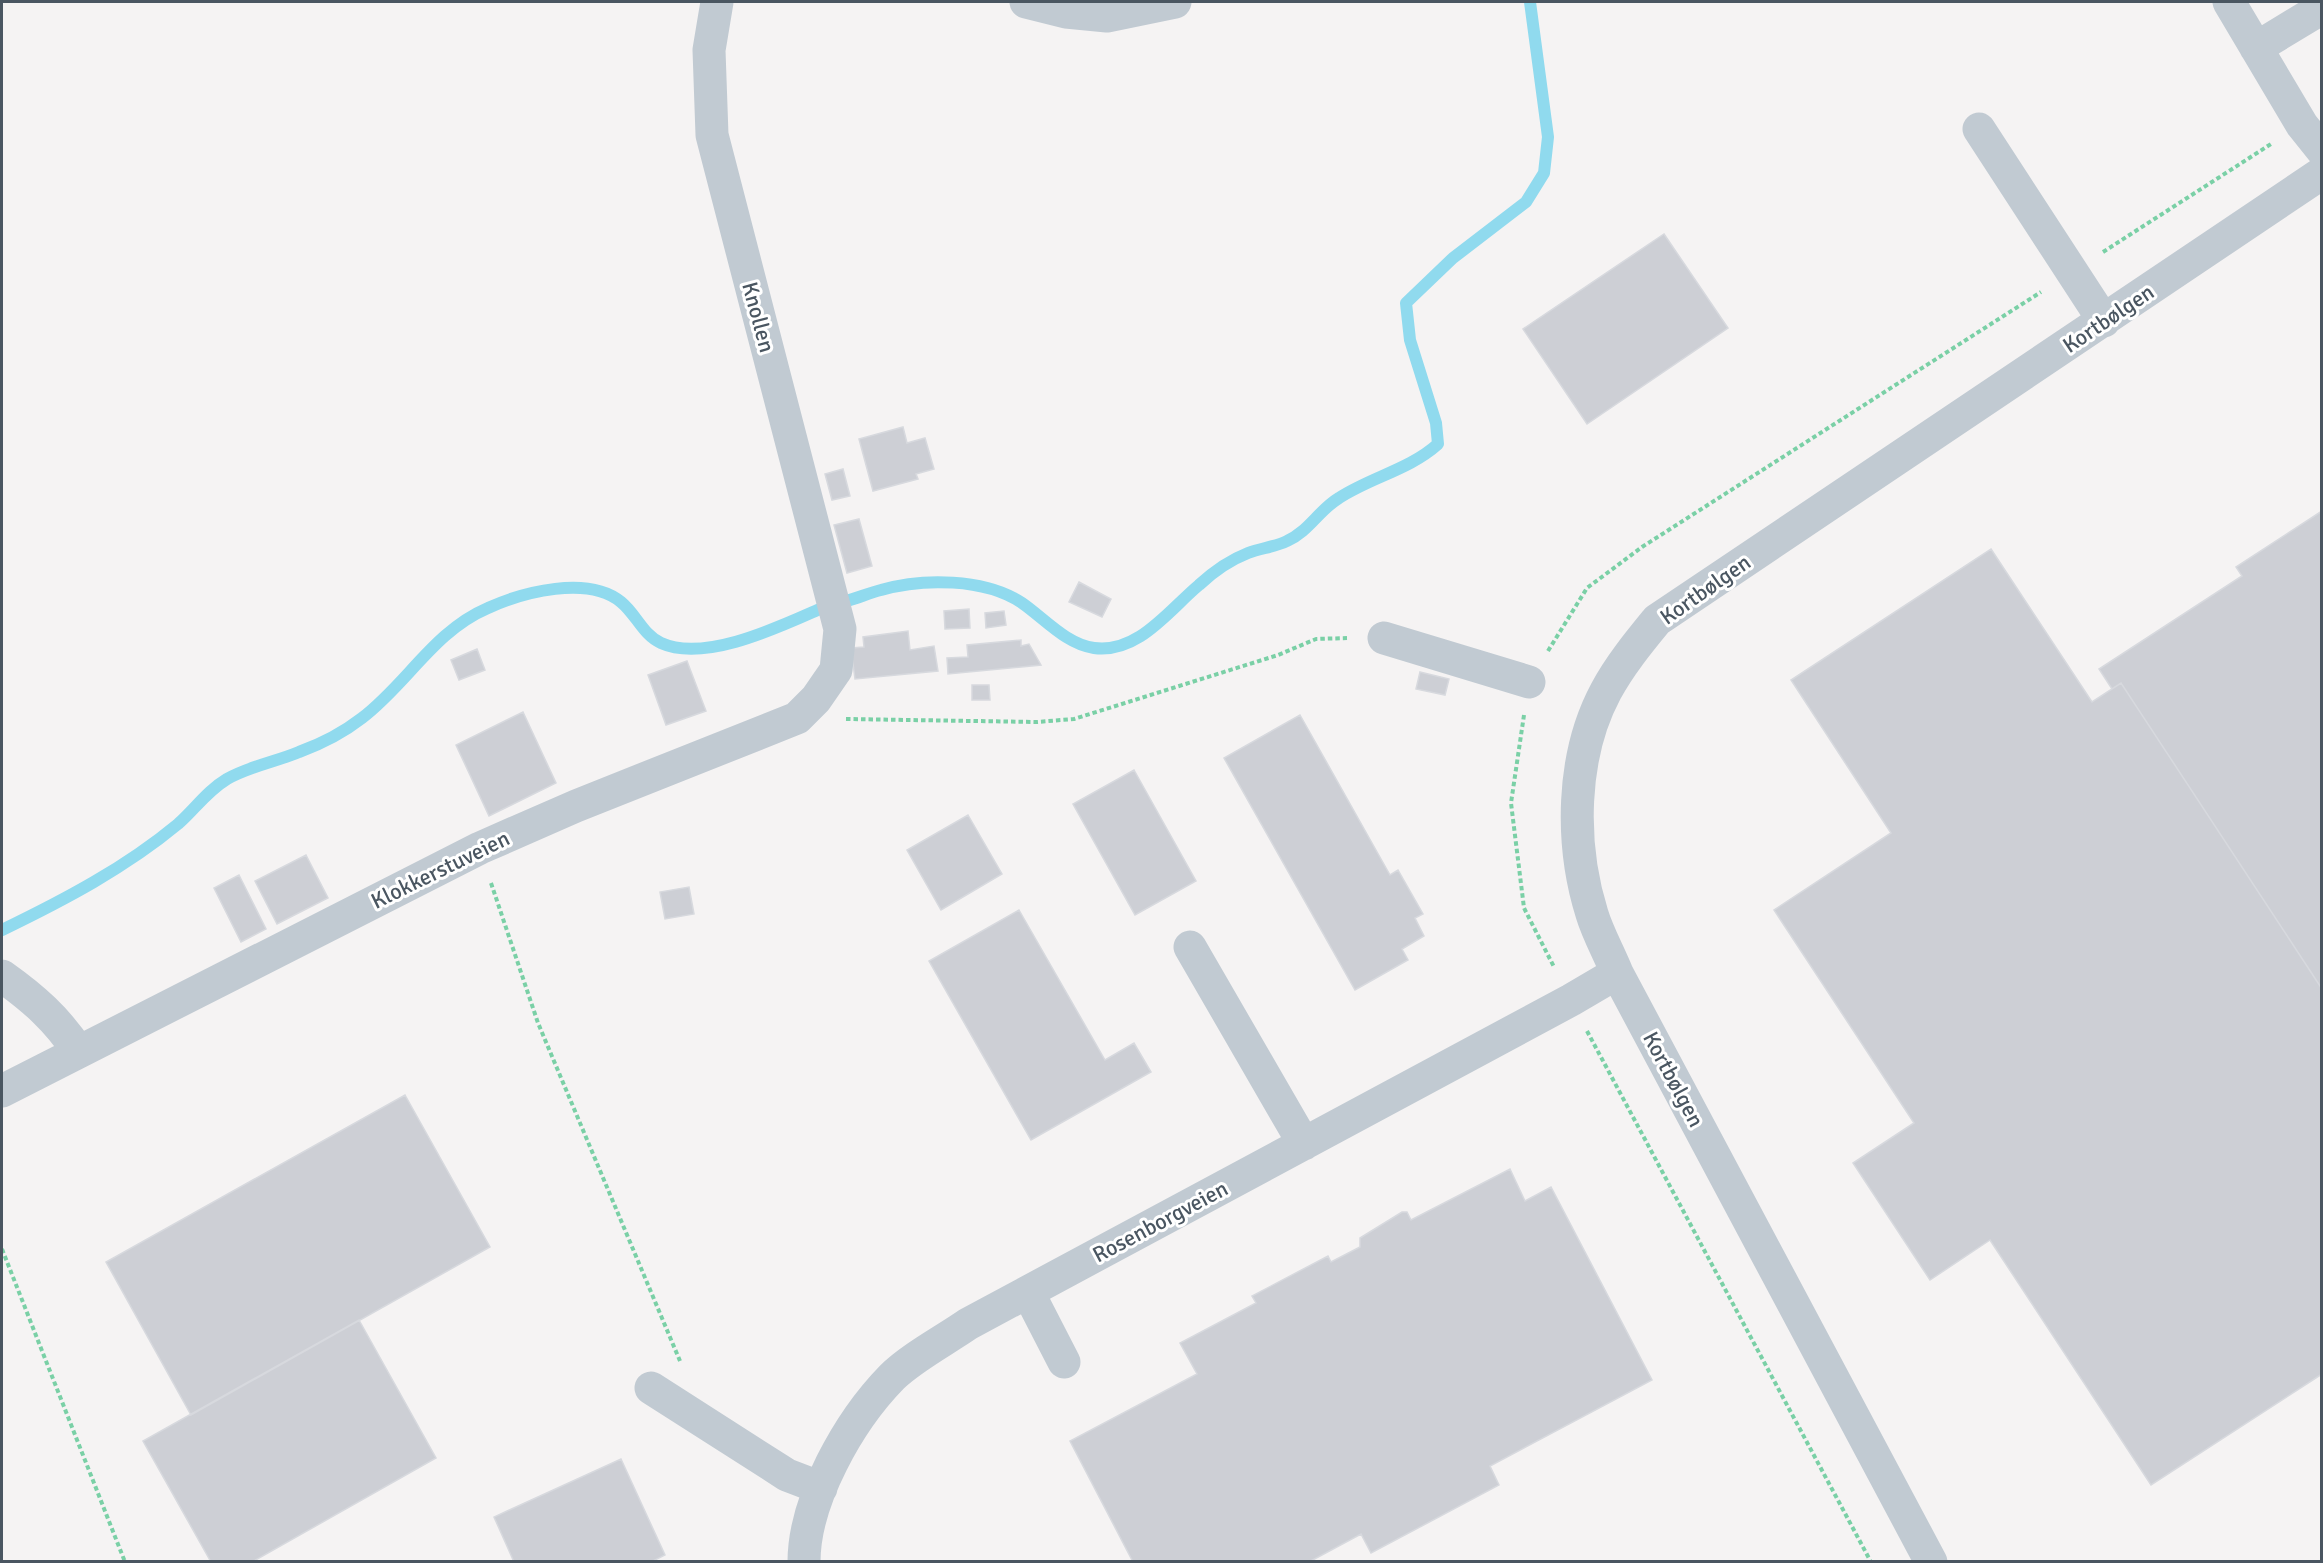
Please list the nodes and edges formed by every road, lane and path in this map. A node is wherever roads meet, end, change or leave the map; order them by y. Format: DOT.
graph roads {
  1 [pos="717,2"];
  2 [pos="1026,2"];
  3 [pos="1175,2"];
  4 [pos="2229,2"];
  5 [pos="2322,8"];
  6 [pos="2256,48"];
  7 [pos="1979,129"];
  8 [pos="2322,150"];
  9 [pos="2322,173"];
  10 [pos="2104,321"];
  11 [pos="840,629"];
  12 [pos="1384,638"];
  13 [pos="1529,682"];
  14 [pos="797,718"];
  15 [pos="480,848"];
  16 [pos="1190,947"];
  17 [pos="1617,973"];
  18 [pos="2,976"];
  19 [pos="1587,1030"];
  20 [pos="78,1050"];
  21 [pos="2,1091"];
  22 [pos="1304,1144"];
  23 [pos="2,1250"];
  24 [pos="1028,1292"];
  25 [pos="1064,1362"];
  26 [pos="683,1369"];
  27 [pos="651,1388"];
  28 [pos="821,1488"];
  29 [pos="125,1562"];
  30 [pos="804,1562"];
  31 [pos="1871,1562"];
  32 [pos="1931,1562"];
  1 -- 11 [label="street, Knollen"];
  2 -- 3 [label="street"];
  4 -- 6 [label="street"];
  5 -- 6 [label="street"];
  6 -- 8 [label="street"];
  7 -- 10 [label="street"];
  9 -- 10 [label="street, Kortbølgen"];
  10 -- 17 [label="street, Kortbølgen"];
  11 -- 14 [label="street, Klokkerstuveien"];
  12 -- 13 [label="street"];
  12 -- 14 [label="path"];
  14 -- 15 [label="street, Klokkerstuveien"];
  15 -- 20 [label="street, Klokkerstuveien"];
  15 -- 26 [label="path"];
  16 -- 22 [label="street"];
  17 -- 22 [label="street, Rosenborgveien"];
  17 -- 32 [label="street, Kortbølgen"];
  18 -- 20 [label="street"];
  19 -- 31 [label="path"];
  20 -- 21 [label="street, Klokkerstuveien"];
  22 -- 24 [label="street, Rosenborgveien"];
  23 -- 29 [label="path"];
  24 -- 25 [label="street"];
  24 -- 28 [label="street, Rosenborgveien"];
  27 -- 28 [label="street"];
  28 -- 30 [label="street, Rosenborgveien"];
}
